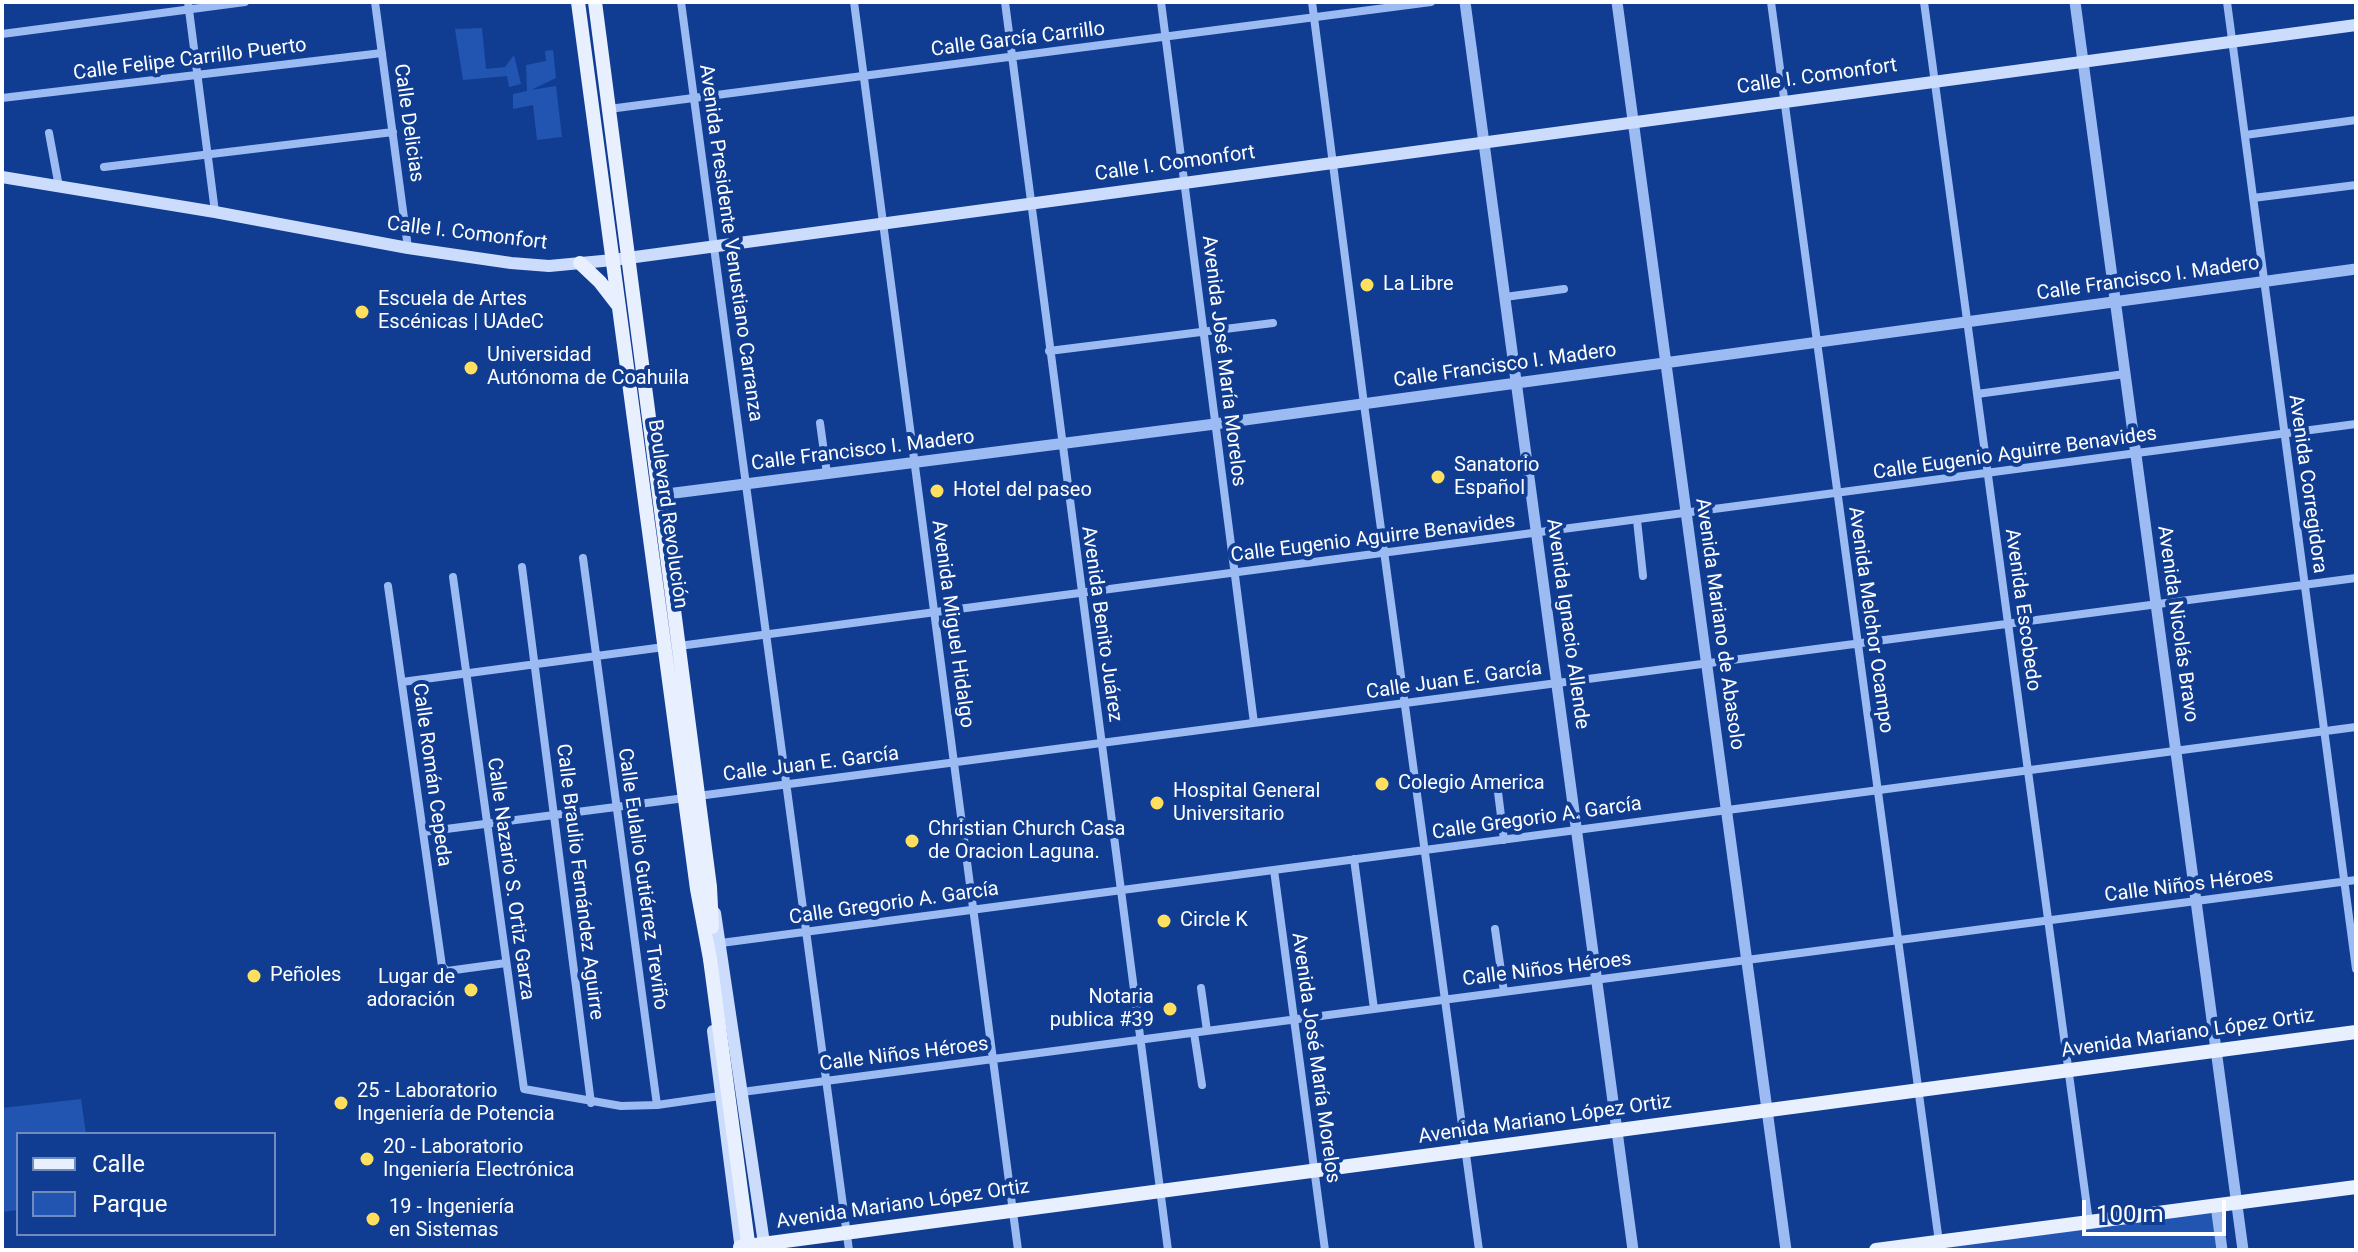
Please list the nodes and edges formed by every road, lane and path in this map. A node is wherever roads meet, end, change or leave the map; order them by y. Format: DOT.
graph roads {
  1 [pos="245,2"];
  2 [pos="375,2"];
  3 [pos="578,2"];
  4 [pos="595,2"];
  5 [pos="681,2"];
  6 [pos="854,2"];
  7 [pos="1005,2"];
  8 [pos="1161,2"];
  9 [pos="1312,2"];
  10 [pos="1431,2"];
  11 [pos="1465,2"];
  12 [pos="1617,2"];
  13 [pos="1771,2"];
  14 [pos="1924,2"];
  15 [pos="2075,2"];
  16 [pos="2227,2"];
  17 [pos="189,6"];
  18 [pos="1314,17"];
  19 [pos="2356,25"];
  20 [pos="2,34"];
  21 [pos="1165,37"];
  22 [pos="2232,41"];
  23 [pos="382,53"];
  24 [pos="1012,57"];
  25 [pos="2083,61"];
  26 [pos="198,76"];
  27 [pos="864,76"];
  28 [pos="1935,81"];
  29 [pos="2,98"];
  30 [pos="694,98"];
  31 [pos="1784,102"];
  32 [pos="609,109"];
  33 [pos="2356,120"];
  34 [pos="1634,122"];
  35 [pos="393,132"];
  36 [pos="49,133"];
  37 [pos="2245,135"];
  38 [pos="1484,142"];
  39 [pos="208,154"];
  40 [pos="1332,163"];
  41 [pos="104,167"];
  42 [pos="2,177"];
  43 [pos="1184,183"];
  44 [pos="2356,185"];
  45 [pos="59,187"];
  46 [pos="2253,198"];
  47 [pos="1030,203"];
  48 [pos="215,212"];
  49 [pos="883,223"];
  50 [pos="713,246"];
  51 [pos="408,248"];
  52 [pos="628,257"];
  53 [pos="613,260"];
  54 [pos="580,263"];
  55 [pos="2356,269"];
  56 [pos="2264,282"];
  57 [pos="1564,289"];
  58 [pos="1505,297"];
  59 [pos="2116,302"];
  60 [pos="619,307"];
  61 [pos="1967,322"];
  62 [pos="1273,323"];
  63 [pos="1203,332"];
  64 [pos="1817,342"];
  65 [pos="1049,351"];
  66 [pos="1666,362"];
  67 [pos="2125,374"];
  68 [pos="1516,383"];
  69 [pos="1977,394"];
  70 [pos="1364,404"];
  71 [pos="820,423"];
  72 [pos="1215,424"];
  73 [pos="2356,424"];
  74 [pos="2284,434"];
  75 [pos="1061,444"];
  76 [pos="2136,454"];
  77 [pos="915,463"];
  78 [pos="827,474"];
  79 [pos="1988,474"];
  80 [pos="746,484"];
  81 [pos="1837,494"];
  82 [pos="659,495"];
  83 [pos="1686,514"];
  84 [pos="1637,520"];
  85 [pos="1536,533"];
  86 [pos="1384,553"];
  87 [pos="583,558"];
  88 [pos="522,567"];
  89 [pos="1234,573"];
  90 [pos="1643,576"];
  91 [pos="453,577"];
  92 [pos="2356,578"];
  93 [pos="2305,584"];
  94 [pos="388,586"];
  95 [pos="1081,593"];
  96 [pos="2156,604"];
  97 [pos="934,612"];
  98 [pos="2008,623"];
  99 [pos="766,634"];
  100 [pos="1857,643"];
  101 [pos="672,646"];
  102 [pos="595,657"];
  103 [pos="1707,663"];
  104 [pos="535,664"];
  105 [pos="466,674"];
  106 [pos="402,682"];
  107 [pos="1557,683"];
  108 [pos="1405,703"];
  109 [pos="1254,723"];
  110 [pos="2356,727"];
  111 [pos="2324,731"];
  112 [pos="1101,744"];
  113 [pos="2176,751"];
  114 [pos="954,763"];
  115 [pos="2028,770"];
  116 [pos="786,784"];
  117 [pos="1497,784"];
  118 [pos="1877,790"];
  119 [pos="692,797"];
  120 [pos="616,807"];
  121 [pos="1726,810"];
  122 [pos="554,815"];
  123 [pos="487,824"];
  124 [pos="1576,830"];
  125 [pos="423,832"];
  126 [pos="1504,840"];
  127 [pos="1425,850"];
  128 [pos="1354,859"];
  129 [pos="1274,870"];
  130 [pos="2356,880"];
  131 [pos="2344,882"];
  132 [pos="704,888"];
  133 [pos="1121,890"];
  134 [pos="2196,901"];
  135 [pos="974,910"];
  136 [pos="2048,921"];
  137 [pos="1495,929"];
  138 [pos="806,932"];
  139 [pos="1898,940"];
  140 [pos="721,943"];
  141 [pos="713,959"];
  142 [pos="1747,960"];
  143 [pos="506,963"];
  144 [pos="2356,969"];
  145 [pos="1596,980"];
  146 [pos="1201,988"];
  147 [pos="1504,992"];
  148 [pos="1445,1000"];
  149 [pos="1374,1009"];
  150 [pos="1294,1020"];
  151 [pos="1207,1031"];
  152 [pos="2356,1032"];
  153 [pos="1194,1033"];
  154 [pos="1141,1040"];
  155 [pos="2216,1051"];
  156 [pos="994,1059"];
  157 [pos="2068,1070"];
  158 [pos="826,1081"];
  159 [pos="1202,1085"];
  160 [pos="1918,1090"];
  161 [pos="742,1092"];
  162 [pos="720,1096"];
  163 [pos="591,1103"];
  164 [pos="657,1105"];
  165 [pos="1767,1110"];
  166 [pos="1617,1131"];
  167 [pos="1466,1151"];
  168 [pos="1314,1171"];
  169 [pos="2356,1187"];
  170 [pos="1161,1191"];
  171 [pos="2237,1203"];
  172 [pos="2216,1205"];
  173 [pos="1014,1211"];
  174 [pos="2089,1222"];
  175 [pos="847,1233"];
  176 [pos="1939,1242"];
  177 [pos="762,1248"];
  178 [pos="743,1249"];
  179 [pos="849,1250"];
  180 [pos="1018,1250"];
  181 [pos="1168,1250"];
  182 [pos="1325,1250"];
  183 [pos="1479,1250"];
  184 [pos="1633,1250"];
  185 [pos="1786,1250"];
  186 [pos="1876,1250"];
  187 [pos="2222,1250"];
  188 [pos="2243,1250"];
  1 -- 17 [label="street"];
  2 -- 23 [label="street, Calle Delicias"];
  3 -- 53 [label="main road, Boulevard Revolución"];
  4 -- 32 [label="main road"];
  5 -- 30 [label="street, Avenida Presidente Venustiano Carranza"];
  6 -- 27 [label="street, Avenida Miguel Hidalgo"];
  7 -- 24 [label="street, Avenida Benito Juárez"];
  8 -- 21 [label="street, Avenida José María Morelos"];
  9 -- 18 [label="street"];
  10 -- 18 [label="street, Calle García Carrillo"];
  11 -- 38 [label="street, Avenida Ignacio Allende"];
  12 -- 34 [label="street, Avenida Mariano de Abasolo"];
  13 -- 31 [label="street, Avenida Melchor Ocampo"];
  14 -- 28 [label="street, Avenida Escobedo"];
  15 -- 25 [label="street, Avenida Nicolás Bravo"];
  16 -- 22 [label="street, Avenida Corregidora"];
  17 -- 20 [label="street"];
  17 -- 26 [label="street"];
  18 -- 21 [label="street, Calle García Carrillo"];
  18 -- 40 [label="street"];
  19 -- 22 [label="main road, Calle I. Comonfort"];
  21 -- 24 [label="street, Calle García Carrillo"];
  21 -- 43 [label="street, Avenida José María Morelos"];
  22 -- 25 [label="main road, Calle I. Comonfort"];
  22 -- 37 [label="street, Avenida Corregidora"];
  23 -- 26 [label="street, Calle Felipe Carrillo Puerto"];
  23 -- 35 [label="street, Calle Delicias"];
  24 -- 27 [label="street, Calle García Carrillo"];
  24 -- 47 [label="street, Avenida Benito Juárez"];
  25 -- 28 [label="main road, Calle I. Comonfort"];
  25 -- 59 [label="street, Avenida Nicolás Bravo"];
  26 -- 29 [label="street, Calle Felipe Carrillo Puerto"];
  26 -- 39 [label="street"];
  27 -- 30 [label="street, Calle García Carrillo"];
  27 -- 49 [label="street, Avenida Miguel Hidalgo"];
  28 -- 31 [label="main road, Calle I. Comonfort"];
  28 -- 61 [label="street, Avenida Escobedo"];
  30 -- 32 [label="street, Calle García Carrillo"];
  30 -- 50 [label="street, Avenida Presidente Venustiano Carranza"];
  31 -- 34 [label="main road, Calle I. Comonfort"];
  31 -- 64 [label="street, Avenida Melchor Ocampo"];
  32 -- 52 [label="main road"];
  33 -- 37 [label="street"];
  34 -- 38 [label="main road, Calle I. Comonfort"];
  34 -- 66 [label="street, Avenida Mariano de Abasolo"];
  35 -- 39 [label="street"];
  35 -- 51 [label="street, Calle Delicias"];
  36 -- 45 [label="street"];
  37 -- 46 [label="street, Avenida Corregidora"];
  38 -- 40 [label="main road, Calle I. Comonfort"];
  38 -- 58 [label="street, Avenida Ignacio Allende"];
  39 -- 41 [label="street"];
  39 -- 48 [label="street"];
  40 -- 43 [label="main road, Calle I. Comonfort"];
  40 -- 70 [label="street"];
  42 -- 45 [label="main road, Calle I. Comonfort"];
  43 -- 47 [label="main road, Calle I. Comonfort"];
  43 -- 63 [label="street, Avenida José María Morelos"];
  44 -- 46 [label="street"];
  45 -- 48 [label="main road, Calle I. Comonfort"];
  46 -- 56 [label="street, Avenida Corregidora"];
  47 -- 49 [label="main road, Calle I. Comonfort"];
  47 -- 65 [label="street, Avenida Benito Juárez"];
  48 -- 51 [label="main road, Calle I. Comonfort"];
  49 -- 50 [label="main road, Calle I. Comonfort"];
  49 -- 77 [label="street, Avenida Miguel Hidalgo"];
  50 -- 52 [label="main road, Calle I. Comonfort"];
  50 -- 80 [label="street, Avenida Presidente Venustiano Carranza"];
  51 -- 54 [label="main road, Calle I. Comonfort"];
  52 -- 53 [label="main road, Calle I. Comonfort"];
  52 -- 82 [label="main road"];
  53 -- 54 [label="main road, Calle I. Comonfort"];
  53 -- 60 [label="main road, Boulevard Revolución"];
  54 -- 60 [label="main road"];
  55 -- 56 [label="street, Calle Francisco I. Madero"];
  56 -- 59 [label="street, Calle Francisco I. Madero"];
  56 -- 74 [label="street, Avenida Corregidora"];
  57 -- 58 [label="street"];
  58 -- 68 [label="street, Avenida Ignacio Allende"];
  59 -- 61 [label="street, Calle Francisco I. Madero"];
  59 -- 67 [label="street, Avenida Nicolás Bravo"];
  60 -- 101 [label="main road, Boulevard Revolución"];
  61 -- 64 [label="street, Calle Francisco I. Madero"];
  61 -- 69 [label="street, Avenida Escobedo"];
  62 -- 63 [label="street"];
  63 -- 65 [label="street"];
  63 -- 72 [label="street, Avenida José María Morelos"];
  64 -- 66 [label="street, Calle Francisco I. Madero"];
  64 -- 81 [label="street, Avenida Melchor Ocampo"];
  65 -- 75 [label="street, Avenida Benito Juárez"];
  66 -- 68 [label="street, Calle Francisco I. Madero"];
  66 -- 83 [label="street, Avenida Mariano de Abasolo"];
  67 -- 69 [label="street"];
  67 -- 76 [label="street, Avenida Nicolás Bravo"];
  68 -- 70 [label="street, Calle Francisco I. Madero"];
  68 -- 85 [label="street, Avenida Ignacio Allende"];
  69 -- 79 [label="street, Avenida Escobedo"];
  70 -- 72 [label="street, Calle Francisco I. Madero"];
  70 -- 86 [label="street"];
  71 -- 78 [label="street"];
  72 -- 75 [label="street, Calle Francisco I. Madero"];
  72 -- 89 [label="street, Avenida José María Morelos"];
  73 -- 74 [label="street, Calle Eugenio Aguirre Benavides"];
  74 -- 76 [label="street, Calle Eugenio Aguirre Benavides"];
  74 -- 93 [label="street, Avenida Corregidora"];
  75 -- 77 [label="street, Calle Francisco I. Madero"];
  75 -- 95 [label="street, Avenida Benito Juárez"];
  76 -- 79 [label="street, Calle Eugenio Aguirre Benavides"];
  76 -- 96 [label="street, Avenida Nicolás Bravo"];
  77 -- 78 [label="street, Calle Francisco I. Madero"];
  77 -- 97 [label="street, Avenida Miguel Hidalgo"];
  78 -- 80 [label="street, Calle Francisco I. Madero"];
  79 -- 81 [label="street, Calle Eugenio Aguirre Benavides"];
  79 -- 98 [label="street, Avenida Escobedo"];
  80 -- 82 [label="street, Calle Francisco I. Madero"];
  80 -- 99 [label="street, Avenida Presidente Venustiano Carranza"];
  81 -- 83 [label="street, Calle Eugenio Aguirre Benavides"];
  81 -- 100 [label="street, Avenida Melchor Ocampo"];
  82 -- 101 [label="main road"];
  83 -- 84 [label="street, Calle Eugenio Aguirre Benavides"];
  83 -- 103 [label="street, Avenida Mariano de Abasolo"];
  84 -- 85 [label="street, Calle Eugenio Aguirre Benavides"];
  84 -- 90 [label="street"];
  85 -- 86 [label="street, Calle Eugenio Aguirre Benavides"];
  85 -- 107 [label="street, Avenida Ignacio Allende"];
  86 -- 89 [label="street, Calle Eugenio Aguirre Benavides"];
  86 -- 108 [label="street"];
  87 -- 102 [label="street, Calle Eulalio Gutiérrez Treviño"];
  88 -- 104 [label="street, Calle Braulio Fernández Aguirre"];
  89 -- 95 [label="street, Calle Eugenio Aguirre Benavides"];
  89 -- 109 [label="street, Avenida José María Morelos"];
  91 -- 105 [label="street, Calle Nazario S. Ortiz Garza"];
  92 -- 93 [label="street, Calle Juan E. García"];
  93 -- 96 [label="street, Calle Juan E. García"];
  93 -- 111 [label="street, Avenida Corregidora"];
  94 -- 106 [label="street, Calle Román Cepeda"];
  95 -- 97 [label="street, Calle Eugenio Aguirre Benavides"];
  95 -- 112 [label="street, Avenida Benito Juárez"];
  96 -- 98 [label="street, Calle Juan E. García"];
  96 -- 113 [label="street, Avenida Nicolás Bravo"];
  97 -- 99 [label="street, Calle Eugenio Aguirre Benavides"];
  97 -- 114 [label="street, Avenida Miguel Hidalgo"];
  98 -- 100 [label="street, Calle Juan E. García"];
  98 -- 115 [label="street, Avenida Escobedo"];
  99 -- 101 [label="street, Calle Eugenio Aguirre Benavides"];
  99 -- 116 [label="street, Avenida Presidente Venustiano Carranza"];
  100 -- 103 [label="street, Calle Juan E. García"];
  100 -- 118 [label="street, Avenida Melchor Ocampo"];
  101 -- 102 [label="street, Calle Eugenio Aguirre Benavides"];
  101 -- 119 [label="main road"];
  102 -- 104 [label="street, Calle Eugenio Aguirre Benavides"];
  102 -- 120 [label="street, Calle Eulalio Gutiérrez Treviño"];
  103 -- 107 [label="street, Calle Juan E. García"];
  103 -- 121 [label="street, Avenida Mariano de Abasolo"];
  104 -- 105 [label="street, Calle Eugenio Aguirre Benavides"];
  104 -- 122 [label="street, Calle Braulio Fernández Aguirre"];
  105 -- 106 [label="street, Calle Eugenio Aguirre Benavides"];
  105 -- 123 [label="street, Calle Nazario S. Ortiz Garza"];
  106 -- 125 [label="street, Calle Román Cepeda"];
  107 -- 108 [label="street, Calle Juan E. García"];
  107 -- 124 [label="street, Avenida Ignacio Allende"];
  108 -- 109 [label="street, Calle Juan E. García"];
  108 -- 127 [label="street"];
  109 -- 112 [label="street, Calle Juan E. García"];
  110 -- 111 [label="street, Calle Gregorio A. García"];
  111 -- 113 [label="street, Calle Gregorio A. García"];
  111 -- 131 [label="street, Avenida Corregidora"];
  112 -- 114 [label="street, Calle Juan E. García"];
  112 -- 133 [label="street, Avenida Benito Juárez"];
  113 -- 115 [label="street, Calle Gregorio A. García"];
  113 -- 134 [label="street, Avenida Nicolás Bravo"];
  114 -- 116 [label="street, Calle Juan E. García"];
  114 -- 135 [label="street, Avenida Miguel Hidalgo"];
  115 -- 118 [label="street, Calle Gregorio A. García"];
  115 -- 136 [label="street, Avenida Escobedo"];
  116 -- 119 [label="street, Calle Juan E. García"];
  116 -- 138 [label="street, Avenida Presidente Venustiano Carranza"];
  117 -- 126 [label="street"];
  118 -- 121 [label="street, Calle Gregorio A. García"];
  118 -- 139 [label="street, Avenida Melchor Ocampo"];
  119 -- 120 [label="street, Calle Juan E. García"];
  119 -- 132 [label="main road"];
  120 -- 122 [label="street, Calle Juan E. García"];
  120 -- 164 [label="street, Calle Eulalio Gutiérrez Treviño"];
  121 -- 124 [label="street, Calle Gregorio A. García"];
  121 -- 142 [label="street, Avenida Mariano de Abasolo"];
  122 -- 123 [label="street, Calle Juan E. García"];
  122 -- 163 [label="street, Calle Braulio Fernández Aguirre"];
  123 -- 125 [label="street, Calle Juan E. García"];
  123 -- 143 [label="street, Calle Nazario S. Ortiz Garza"];
  124 -- 126 [label="street, Calle Gregorio A. García"];
  124 -- 145 [label="street, Avenida Ignacio Allende"];
  125 -- 143 [label="street, Calle Román Cepeda"];
  126 -- 127 [label="street, Calle Gregorio A. García"];
  127 -- 128 [label="street, Calle Gregorio A. García"];
  127 -- 148 [label="street"];
  128 -- 129 [label="street, Calle Gregorio A. García"];
  128 -- 149 [label="street"];
  129 -- 133 [label="street, Calle Gregorio A. García"];
  129 -- 150 [label="street, Avenida José María Morelos"];
  130 -- 131 [label="street, Calle Niños Héroes"];
  131 -- 134 [label="street, Calle Niños Héroes"];
  131 -- 144 [label="street, Avenida Corregidora"];
  132 -- 140 [label="main road"];
  132 -- 141 [label="main road"];
  132 -- 162 [label="main road"];
  133 -- 135 [label="street, Calle Gregorio A. García"];
  133 -- 154 [label="street, Avenida Benito Juárez"];
  134 -- 136 [label="street, Calle Niños Héroes"];
  134 -- 155 [label="street, Avenida Nicolás Bravo"];
  135 -- 138 [label="street, Calle Gregorio A. García"];
  135 -- 156 [label="street, Avenida Miguel Hidalgo"];
  136 -- 139 [label="street, Calle Niños Héroes"];
  136 -- 157 [label="street, Avenida Escobedo"];
  137 -- 147 [label="street"];
  138 -- 140 [label="street, Calle Gregorio A. García"];
  138 -- 158 [label="street, Avenida Presidente Venustiano Carranza"];
  139 -- 142 [label="street, Calle Niños Héroes"];
  139 -- 160 [label="street, Avenida Melchor Ocampo"];
  140 -- 161 [label="main road"];
  141 -- 177 [label="main road"];
  141 -- 178 [label="main road, bridge"];
  142 -- 145 [label="street, Calle Niños Héroes"];
  142 -- 165 [label="street, Avenida Mariano de Abasolo"];
  143 -- 163 [label="street, Calle Nazario S. Ortiz Garza"];
  145 -- 147 [label="street, Calle Niños Héroes"];
  145 -- 166 [label="street, Avenida Ignacio Allende"];
  146 -- 151 [label="street"];
  147 -- 148 [label="street, Calle Niños Héroes"];
  148 -- 149 [label="street, Calle Niños Héroes"];
  148 -- 167 [label="street"];
  149 -- 150 [label="street, Calle Niños Héroes"];
  150 -- 151 [label="street, Calle Niños Héroes"];
  150 -- 168 [label="street, Avenida José María Morelos"];
  151 -- 153 [label="street, Calle Niños Héroes"];
  152 -- 155 [label="main road, Avenida Mariano López Ortiz"];
  153 -- 154 [label="street, Calle Niños Héroes"];
  153 -- 159 [label="street"];
  154 -- 156 [label="street, Calle Niños Héroes"];
  154 -- 170 [label="street, Avenida Benito Juárez"];
  155 -- 157 [label="main road, Avenida Mariano López Ortiz"];
  155 -- 171 [label="street, Avenida Nicolás Bravo"];
  156 -- 158 [label="street, Calle Niños Héroes"];
  156 -- 173 [label="street, Avenida Miguel Hidalgo"];
  157 -- 160 [label="main road, Avenida Mariano López Ortiz"];
  157 -- 174 [label="street, Avenida Escobedo"];
  158 -- 161 [label="street, Calle Niños Héroes"];
  158 -- 175 [label="street, Avenida Presidente Venustiano Carranza"];
  160 -- 165 [label="main road, Avenida Mariano López Ortiz"];
  160 -- 176 [label="street, Avenida Melchor Ocampo"];
  161 -- 177 [label="main road"];
  162 -- 164 [label="street"];
  162 -- 178 [label="main road"];
  163 -- 164 [label="street"];
  165 -- 166 [label="main road, Avenida Mariano López Ortiz"];
  165 -- 185 [label="street, Avenida Mariano de Abasolo"];
  166 -- 167 [label="main road, Avenida Mariano López Ortiz"];
  166 -- 184 [label="street, Avenida Ignacio Allende"];
  167 -- 168 [label="main road, Avenida Mariano López Ortiz"];
  167 -- 183 [label="street"];
  168 -- 170 [label="main road, Avenida Mariano López Ortiz"];
  168 -- 182 [label="street, Avenida José María Morelos"];
  169 -- 171 [label="main road"];
  170 -- 173 [label="main road, Avenida Mariano López Ortiz"];
  170 -- 181 [label="street, Avenida Benito Juárez"];
  171 -- 172 [label="main road"];
  171 -- 188 [label="street, Avenida Nicolás Bravo"];
  172 -- 174 [label="main road"];
  172 -- 187 [label="street"];
  173 -- 175 [label="main road, Avenida Mariano López Ortiz"];
  173 -- 180 [label="street, Avenida Miguel Hidalgo"];
  174 -- 176 [label="main road"];
  175 -- 177 [label="main road, Avenida Mariano López Ortiz"];
  175 -- 179 [label="street, Avenida Presidente Venustiano Carranza"];
  176 -- 186 [label="main road"];
  177 -- 178 [label="main road, Avenida Mariano López Ortiz"];
}
